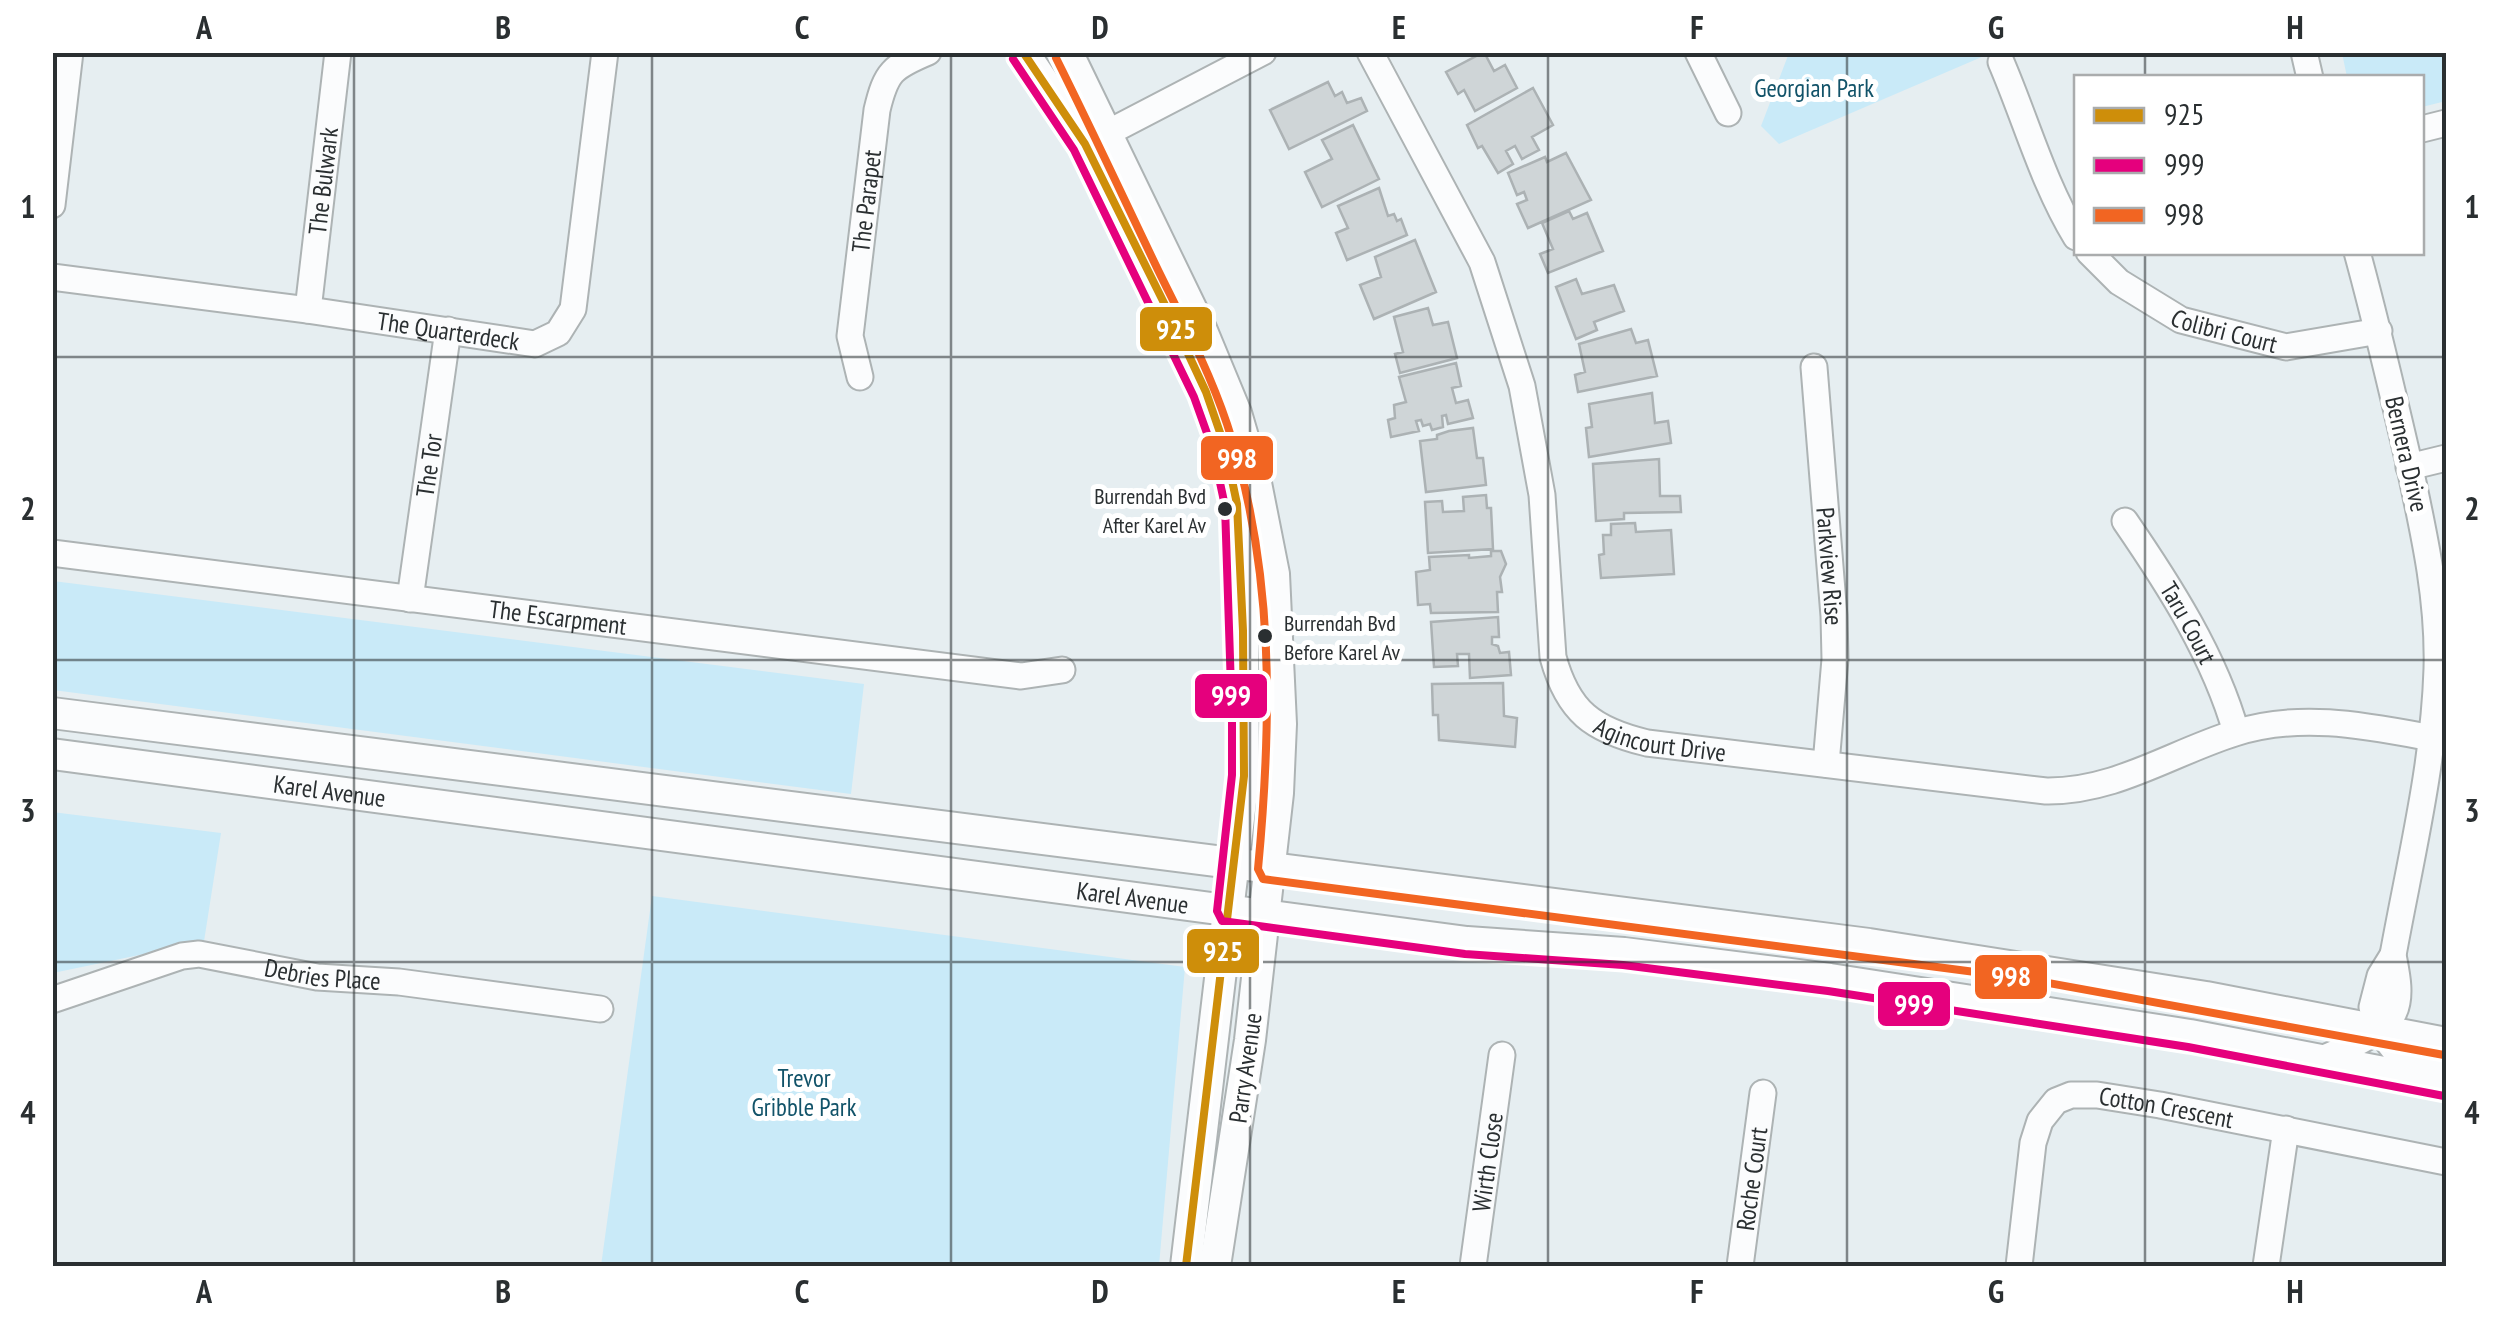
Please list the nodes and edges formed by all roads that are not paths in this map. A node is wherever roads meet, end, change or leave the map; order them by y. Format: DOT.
graph roads {
  1 [pos="70,52"];
  2 [pos="338,52"];
  3 [pos="605,52"];
  4 [pos="928,52"];
  5 [pos="1024,52"];
  6 [pos="1067,52"];
  7 [pos="1263,52"];
  8 [pos="1370,52"];
  9 [pos="1698,52"];
  10 [pos="2001,62"];
  11 [pos="1728,112"];
  12 [pos="1096,139"];
  13 [pos="52,204"];
  14 [pos="2074,233"];
  15 [pos="2092,255"];
  16 [pos="2359,255"];
  17 [pos="52,277"];
  18 [pos="308,310"];
  19 [pos="448,330"];
  20 [pos="2379,330"];
  21 [pos="1814,367"];
  22 [pos="860,377"];
  23 [pos="2446,458"];
  24 [pos="2409,467"];
  25 [pos="2125,521"];
  26 [pos="52,553"];
  27 [pos="410,599"];
  28 [pos="1062,670"];
  29 [pos="52,713"];
  30 [pos="2236,732"];
  31 [pos="2432,738"];
  32 [pos="58,756"];
  33 [pos="1826,764"];
  34 [pos="1234,864"];
  35 [pos="1270,869"];
  36 [pos="1229,911"];
  37 [pos="1264,915"];
  38 [pos="52,1000"];
  39 [pos="600,1009"];
  40 [pos="2378,1029"];
  41 [pos="2446,1043"];
  42 [pos="1502,1055"];
  43 [pos="2319,1060"];
  44 [pos="2446,1081"];
  45 [pos="1763,1093"];
  46 [pos="2286,1129"];
  47 [pos="2446,1162"];
  48 [pos="1186,1266"];
  49 [pos="1215,1266"];
  50 [pos="1473,1266"];
  51 [pos="1740,1266"];
  52 [pos="2019,1266"];
  53 [pos="2266,1266"];
  1 -- 13 [label="street"];
  2 -- 18 [label="street, The Bulwark"];
  3 -- 19 [label="street, The Quarterdeck"];
  4 -- 22 [label="street, The Parapet"];
  5 -- 12 [label="main road"];
  6 -- 12 [label="main road"];
  7 -- 12 [label="street"];
  8 -- 33 [label="street, Agincourt Drive"];
  9 -- 11 [label="street"];
  10 -- 14 [label="street"];
  12 -- 34 [label="main road, Parry Avenue"];
  12 -- 35 [label="main road, Parry Avenue"];
  15 -- 20 [label="street, Colibri Court"];
  16 -- 20 [label="street, Bernera Drive"];
  17 -- 18 [label="street, The Quarterdeck"];
  18 -- 19 [label="street, The Quarterdeck"];
  19 -- 27 [label="street, The Tor"];
  20 -- 24 [label="street, Bernera Drive"];
  21 -- 33 [label="street, Parkview Rise"];
  23 -- 24 [label="street"];
  24 -- 31 [label="street, Bernera Drive"];
  25 -- 30 [label="street, Taru Court"];
  26 -- 27 [label="street, The Escarpment"];
  27 -- 28 [label="street, The Escarpment"];
  29 -- 34 [label="main road, Karel Avenue"];
  30 -- 31 [label="street, Agincourt Drive"];
  30 -- 33 [label="street, Agincourt Drive"];
  31 -- 40 [label="street, Bernera Drive"];
  32 -- 36 [label="main road, Karel Avenue"];
  34 -- 35 [label="main road, Karel Avenue"];
  34 -- 36 [label="main road, Parry Avenue"];
  35 -- 37 [label="main road, Parry Avenue"];
  35 -- 40 [label="main road, Karel Avenue"];
  36 -- 37 [label="main road, Karel Avenue"];
  36 -- 48 [label="main road, Parry Avenue"];
  37 -- 43 [label="main road, Karel Avenue"];
  37 -- 49 [label="main road, Parry Avenue"];
  38 -- 39 [label="street, Debries Place"];
  40 -- 41 [label="main road, Karel Avenue"];
  40 -- 43 [label="street"];
  40 -- 44 [label="street"];
  42 -- 50 [label="street, Wirth Close"];
  43 -- 44 [label="main road, Karel Avenue"];
  45 -- 51 [label="street, Roche Court"];
  46 -- 47 [label="street, Cotton Crescent"];
  46 -- 52 [label="street, Cotton Crescent"];
  46 -- 53 [label="street"];
}
